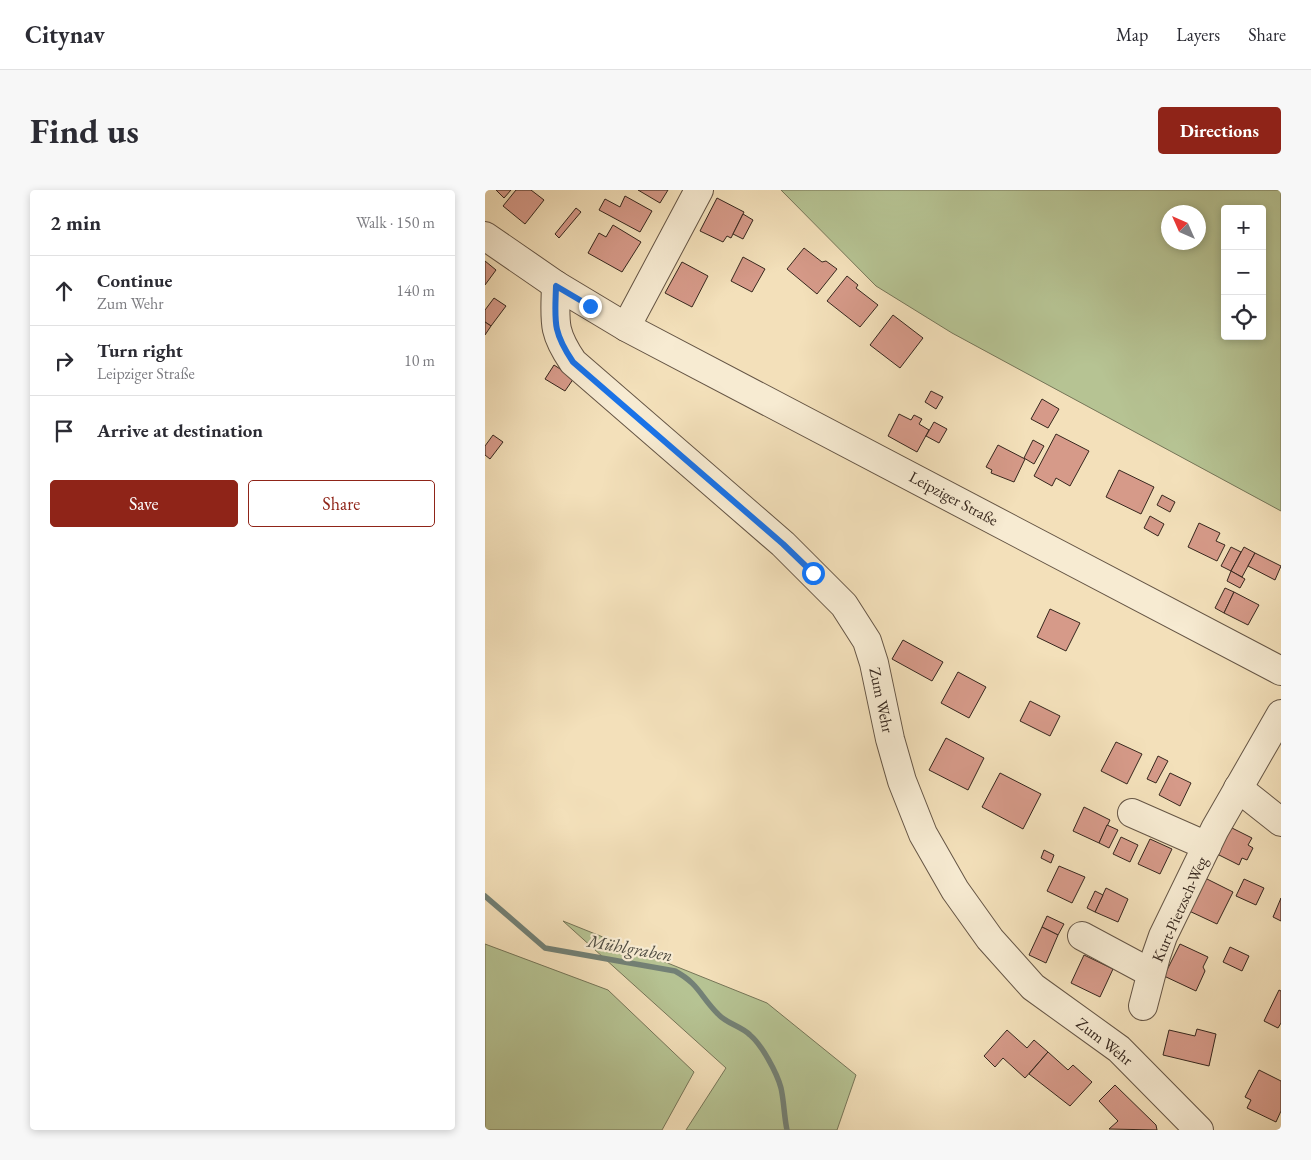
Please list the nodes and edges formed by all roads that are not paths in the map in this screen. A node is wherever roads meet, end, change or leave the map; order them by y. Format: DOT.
graph roads {
  1 [pos="699,190"];
  2 [pos="485,236"];
  3 [pos="556,286"];
  4 [pos="626,327"];
  5 [pos="1281,671"];
  6 [pos="1281,714"];
  7 [pos="1238,788"];
  8 [pos="1132,812"];
  9 [pos="1281,822"];
  10 [pos="1207,846"];
  11 [pos="1082,936"];
  12 [pos="1151,973"];
  13 [pos="1143,1006"];
  14 [pos="1199,1130"];
  1 -- 4 [label="street"];
  2 -- 3 [label="street, Leipziger Straße"];
  3 -- 4 [label="street, Leipziger Straße"];
  3 -- 14 [label="street, Zum Wehr"];
  4 -- 5 [label="street, Leipziger Straße"];
  6 -- 7 [label="street, Kurt-Pietzsch-Weg"];
  7 -- 9 [label="street"];
  7 -- 10 [label="street, Kurt-Pietzsch-Weg"];
  8 -- 10 [label="street, Kurt-Pietzsch-Weg"];
  10 -- 12 [label="street, Kurt-Pietzsch-Weg"];
  11 -- 12 [label="street, Kurt-Pietzsch-Weg"];
  12 -- 13 [label="street, Kurt-Pietzsch-Weg"];
}
